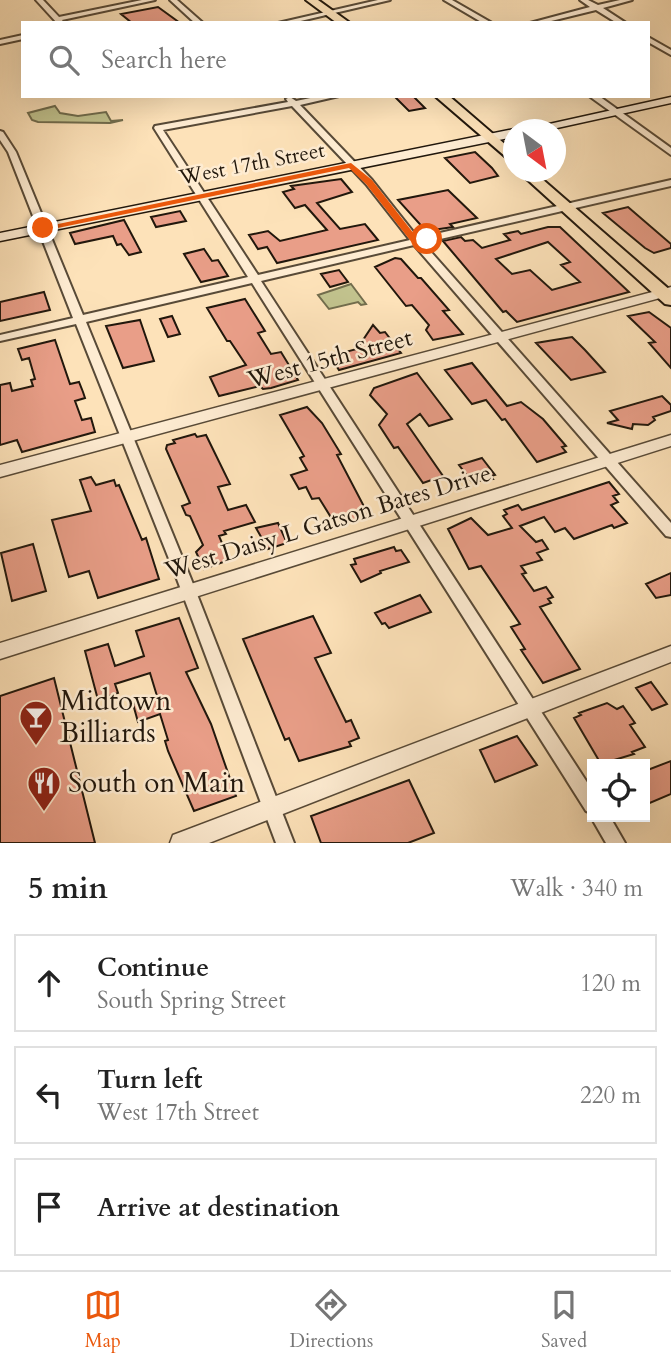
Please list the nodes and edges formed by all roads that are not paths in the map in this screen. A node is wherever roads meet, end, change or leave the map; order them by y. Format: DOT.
graph roads {
  1 [pos="39,0"];
  2 [pos="152,0"];
  3 [pos="173,0"];
  4 [pos="311,0"];
  5 [pos="387,0"];
  6 [pos="447,0"];
  7 [pos="583,0"];
  8 [pos="629,0"];
  9 [pos="598,8"];
  10 [pos="329,12"];
  11 [pos="59,21"];
  12 [pos="198,21"];
  13 [pos="290,21"];
  14 [pos="342,21"];
  15 [pos="485,21"];
  16 [pos="542,21"];
  17 [pos="620,21"];
  18 [pos="21,37"];
  19 [pos="650,40"];
  20 [pos="0,42"];
  21 [pos="671,53"];
  22 [pos="312,98"];
  23 [pos="443,98"];
  24 [pos="596,98"];
  25 [pos="290,100"];
  26 [pos="671,100"];
  27 [pos="614,112"];
  28 [pos="566,122"];
  29 [pos="158,128"];
  30 [pos="0,134"];
  31 [pos="503,135"];
  32 [pos="488,138"];
  33 [pos="503,151"];
  34 [pos="671,152"];
  35 [pos="351,165"];
  36 [pos="537,182"];
  37 [pos="671,183"];
  38 [pos="203,195"];
  39 [pos="566,207"];
  40 [pos="43,228"];
  41 [pos="0,237"];
  42 [pos="416,242"];
  43 [pos="257,279"];
  44 [pos="668,295"];
  45 [pos="80,320"];
  46 [pos="0,338"];
  47 [pos="501,338"];
  48 [pos="324,384"];
  49 [pos="127,438"];
  50 [pos="671,440"];
  51 [pos="607,460"];
  52 [pos="0,471"];
  53 [pos="411,522"];
  54 [pos="671,532"];
  55 [pos="189,592"];
  56 [pos="0,651"];
  57 [pos="671,654"];
  58 [pos="530,708"];
  59 [pos="587,797"];
  60 [pos="272,808"];
  61 [pos="603,822"];
  62 [pos="181,843"];
  63 [pos="285,843"];
  64 [pos="616,843"];
  1 -- 11 [label="street"];
  2 -- 11 [label="street"];
  3 -- 12 [label="street"];
  4 -- 10 [label="main road"];
  5 -- 10 [label="street"];
  6 -- 15 [label="street"];
  7 -- 9 [label="street"];
  8 -- 9 [label="street"];
  9 -- 16 [label="street"];
  9 -- 17 [label="street"];
  10 -- 13 [label="street"];
  10 -- 14 [label="main road"];
  18 -- 20 [label="street"];
  19 -- 21 [label="street"];
  22 -- 25 [label="street"];
  23 -- 32 [label="main road"];
  24 -- 27 [label="street"];
  25 -- 29 [label="street"];
  25 -- 35 [label="street"];
  26 -- 27 [label="main road"];
  27 -- 28 [label="main road"];
  27 -- 34 [label="street"];
  29 -- 38 [label="street"];
  30 -- 40 [label="street"];
  31 -- 32 [label="main road, West 17th Street"];
  32 -- 33 [label="main road"];
  32 -- 35 [label="main road, West 17th Street"];
  35 -- 38 [label="main road, West 17th Street"];
  35 -- 42 [label="street"];
  36 -- 39 [label="main road"];
  37 -- 39 [label="street"];
  38 -- 40 [label="main road, West 17th Street"];
  38 -- 43 [label="street"];
  39 -- 42 [label="street"];
  39 -- 44 [label="main road"];
  40 -- 41 [label="main road, West 17th Street"];
  40 -- 45 [label="street"];
  42 -- 43 [label="street"];
  42 -- 47 [label="street"];
  43 -- 45 [label="street"];
  43 -- 48 [label="street"];
  44 -- 47 [label="street, West 15th Street"];
  45 -- 46 [label="street"];
  45 -- 49 [label="street"];
  47 -- 48 [label="street, West 15th Street"];
  47 -- 51 [label="street"];
  48 -- 49 [label="street, West 15th Street"];
  48 -- 53 [label="street"];
  49 -- 52 [label="street, West 15th Street"];
  49 -- 55 [label="street"];
  50 -- 51 [label="street, West Daisy L Gatson Bates Drive"];
  51 -- 53 [label="street, West Daisy L Gatson Bates Drive"];
  51 -- 54 [label="street"];
  53 -- 55 [label="street, West Daisy L Gatson Bates Drive"];
  53 -- 58 [label="street"];
  55 -- 56 [label="street, West Daisy L Gatson Bates Drive"];
  55 -- 60 [label="street"];
  57 -- 58 [label="street"];
  58 -- 59 [label="street"];
  58 -- 60 [label="street"];
  60 -- 62 [label="street"];
  60 -- 63 [label="street"];
  61 -- 64 [label="street"];
}
